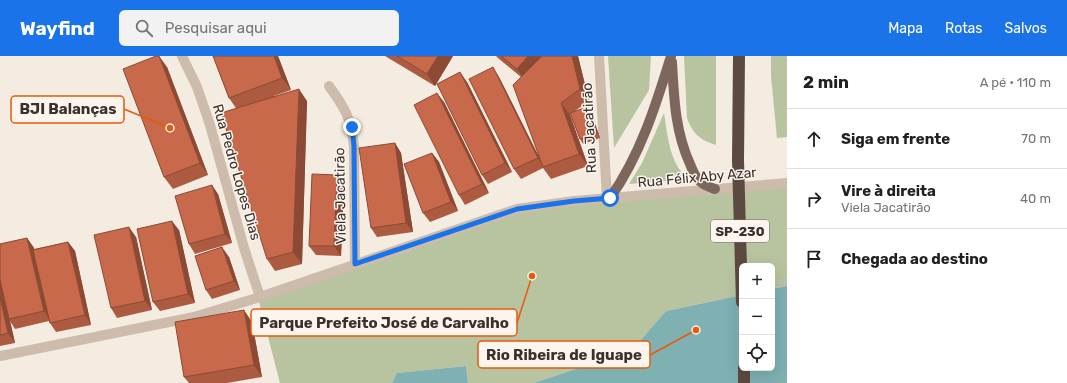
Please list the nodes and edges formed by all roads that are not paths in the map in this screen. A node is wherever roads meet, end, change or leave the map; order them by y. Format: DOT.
graph roads {
  1 [pos="182,56"];
  2 [pos="599,56"];
  3 [pos="672,56"];
  4 [pos="739,56"];
  5 [pos="329,86"];
  6 [pos="787,182"];
  7 [pos="715,189"];
  8 [pos="609,199"];
  9 [pos="355,264"];
  10 [pos="260,297"];
  11 [pos="742,299"];
  12 [pos="0,356"];
  13 [pos="744,371"];
  14 [pos="744,383"];
  1 -- 10 [label="street, Rua Pedro Lopes Dias"];
  2 -- 8 [label="street, Rua Jacatirão"];
  3 -- 7 [label="main road"];
  3 -- 8 [label="main road"];
  4 -- 11 [label="highway, SP-230"];
  5 -- 9 [label="street, Viela Jacatirão"];
  6 -- 7 [label="street, Rua Félix Aby Azar"];
  7 -- 8 [label="street, Rua Félix Aby Azar"];
  8 -- 9 [label="street, Rua Félix Aby Azar"];
  9 -- 10 [label="street, Rua Félix Aby Azar"];
  10 -- 12 [label="street, Rua Félix Aby Azar"];
  13 -- 14 [label="highway"];
}
